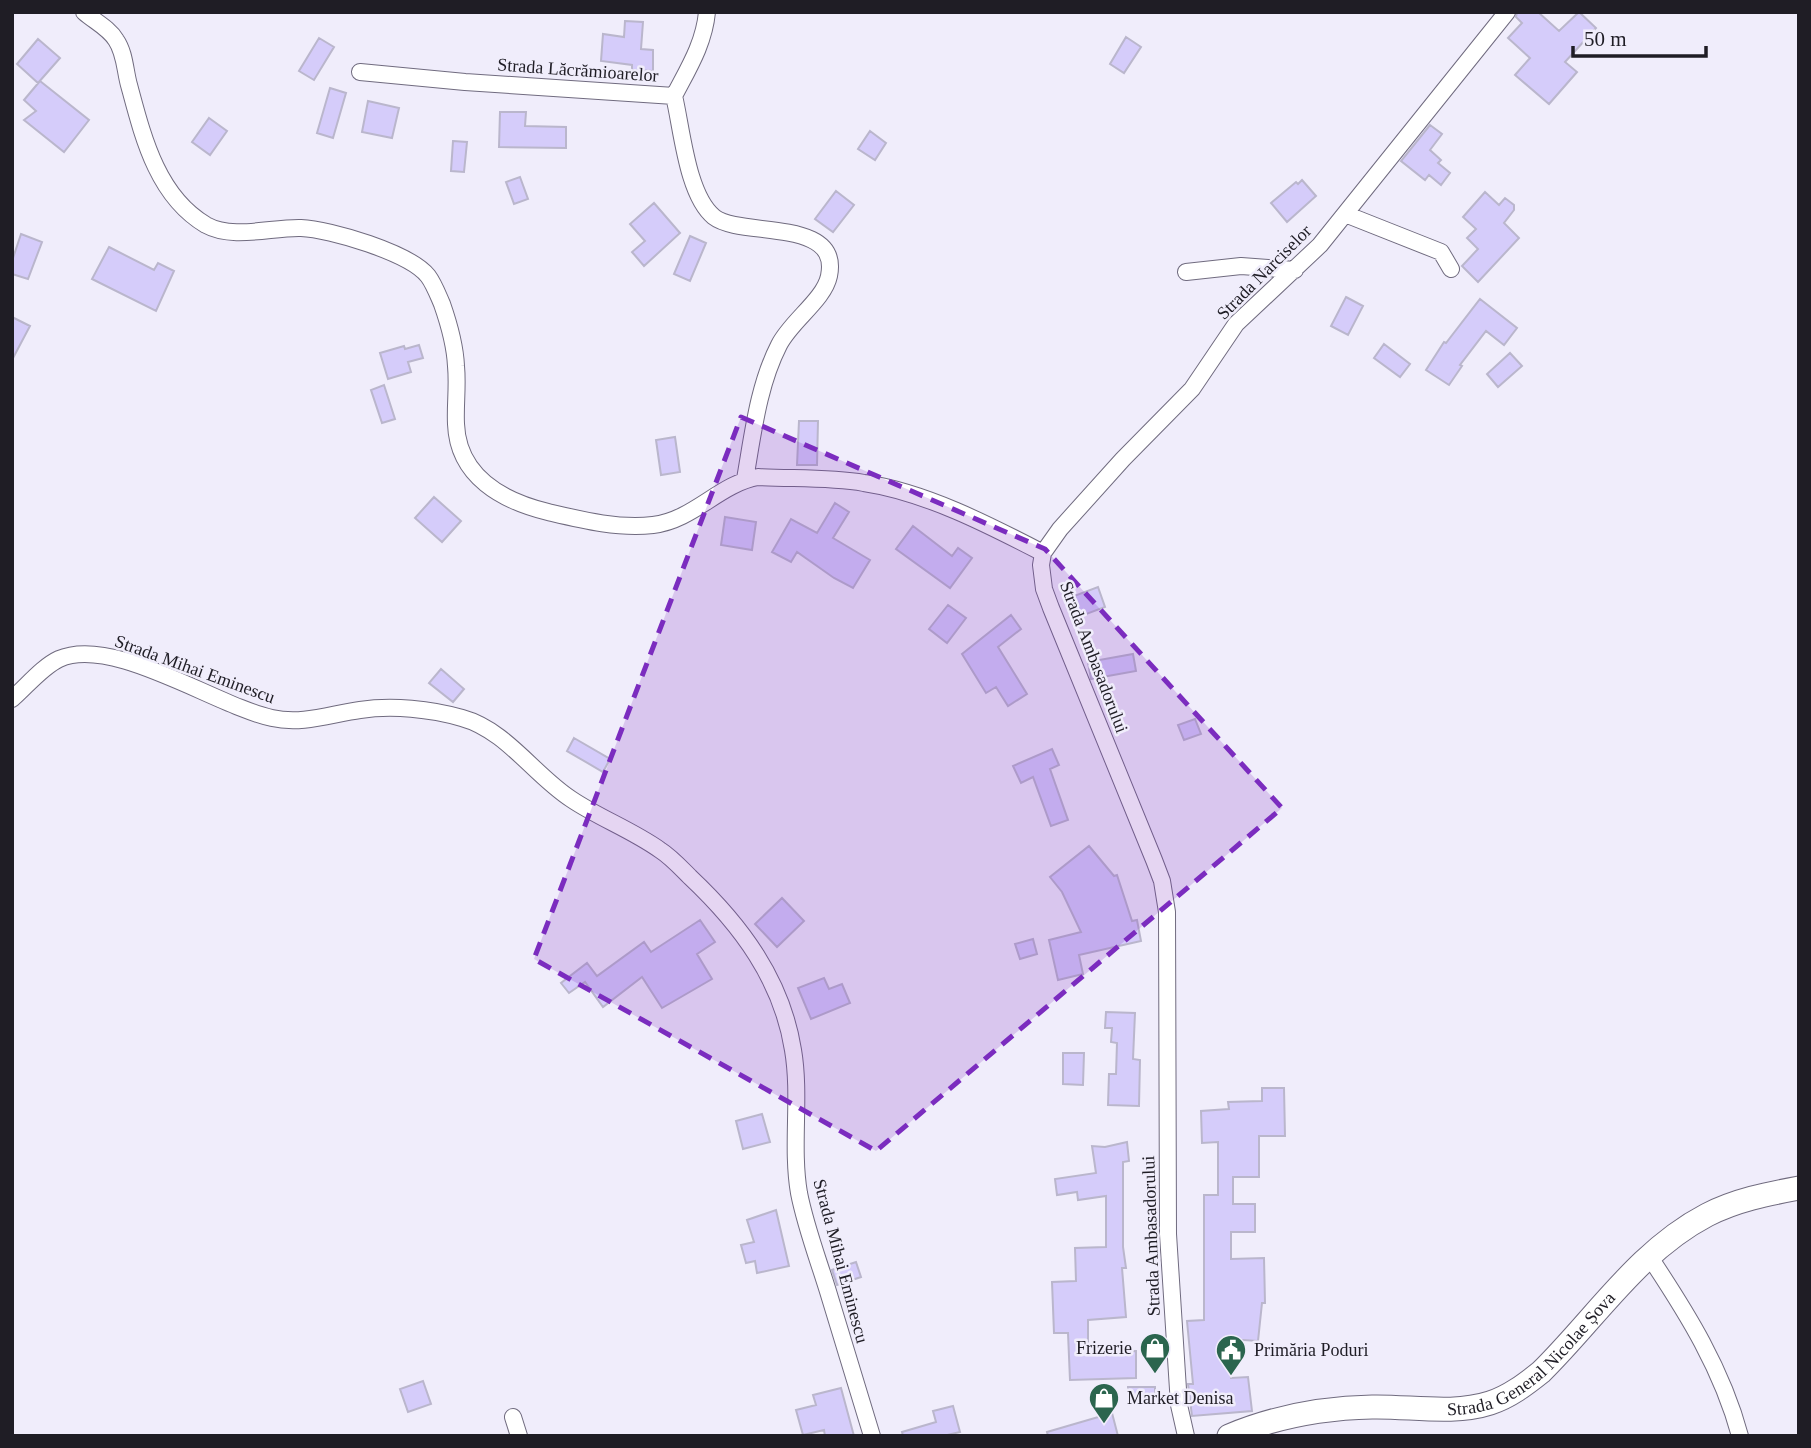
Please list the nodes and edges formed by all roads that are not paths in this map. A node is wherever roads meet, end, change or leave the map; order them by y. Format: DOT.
graph roads {
  1 [pos="84,12"];
  2 [pos="707,12"];
  3 [pos="1507,12"];
  4 [pos="360,72"];
  5 [pos="674,96"];
  6 [pos="1345,214"];
  7 [pos="1451,268"];
  8 [pos="1296,270"];
  9 [pos="1186,272"];
  10 [pos="745,479"];
  11 [pos="1043,553"];
  12 [pos="12,699"];
  13 [pos="1799,1188"];
  14 [pos="1649,1256"];
  15 [pos="513,1417"];
  16 [pos="519,1436"];
  17 [pos="872,1436"];
  18 [pos="1186,1436"];
  19 [pos="1229,1436"];
  20 [pos="1740,1436"];
  1 -- 10 [label="street"];
  2 -- 5 [label="street"];
  3 -- 6 [label="street, Strada Narciselor"];
  4 -- 5 [label="street, Strada Lăcrămioarelor"];
  5 -- 10 [label="street, Strada Lăcrămioarelor"];
  6 -- 7 [label="street"];
  6 -- 8 [label="street, Strada Narciselor"];
  8 -- 9 [label="street"];
  8 -- 11 [label="street, Strada Narciselor"];
  10 -- 11 [label="street"];
  11 -- 18 [label="street, Strada Ambasadorului"];
  12 -- 17 [label="street, Strada Mihai Eminescu"];
  13 -- 14 [label="main road, Strada General Nicolae Șova"];
  14 -- 19 [label="main road, Strada General Nicolae Șova"];
  14 -- 20 [label="street"];
  15 -- 16 [label="street"];
}
